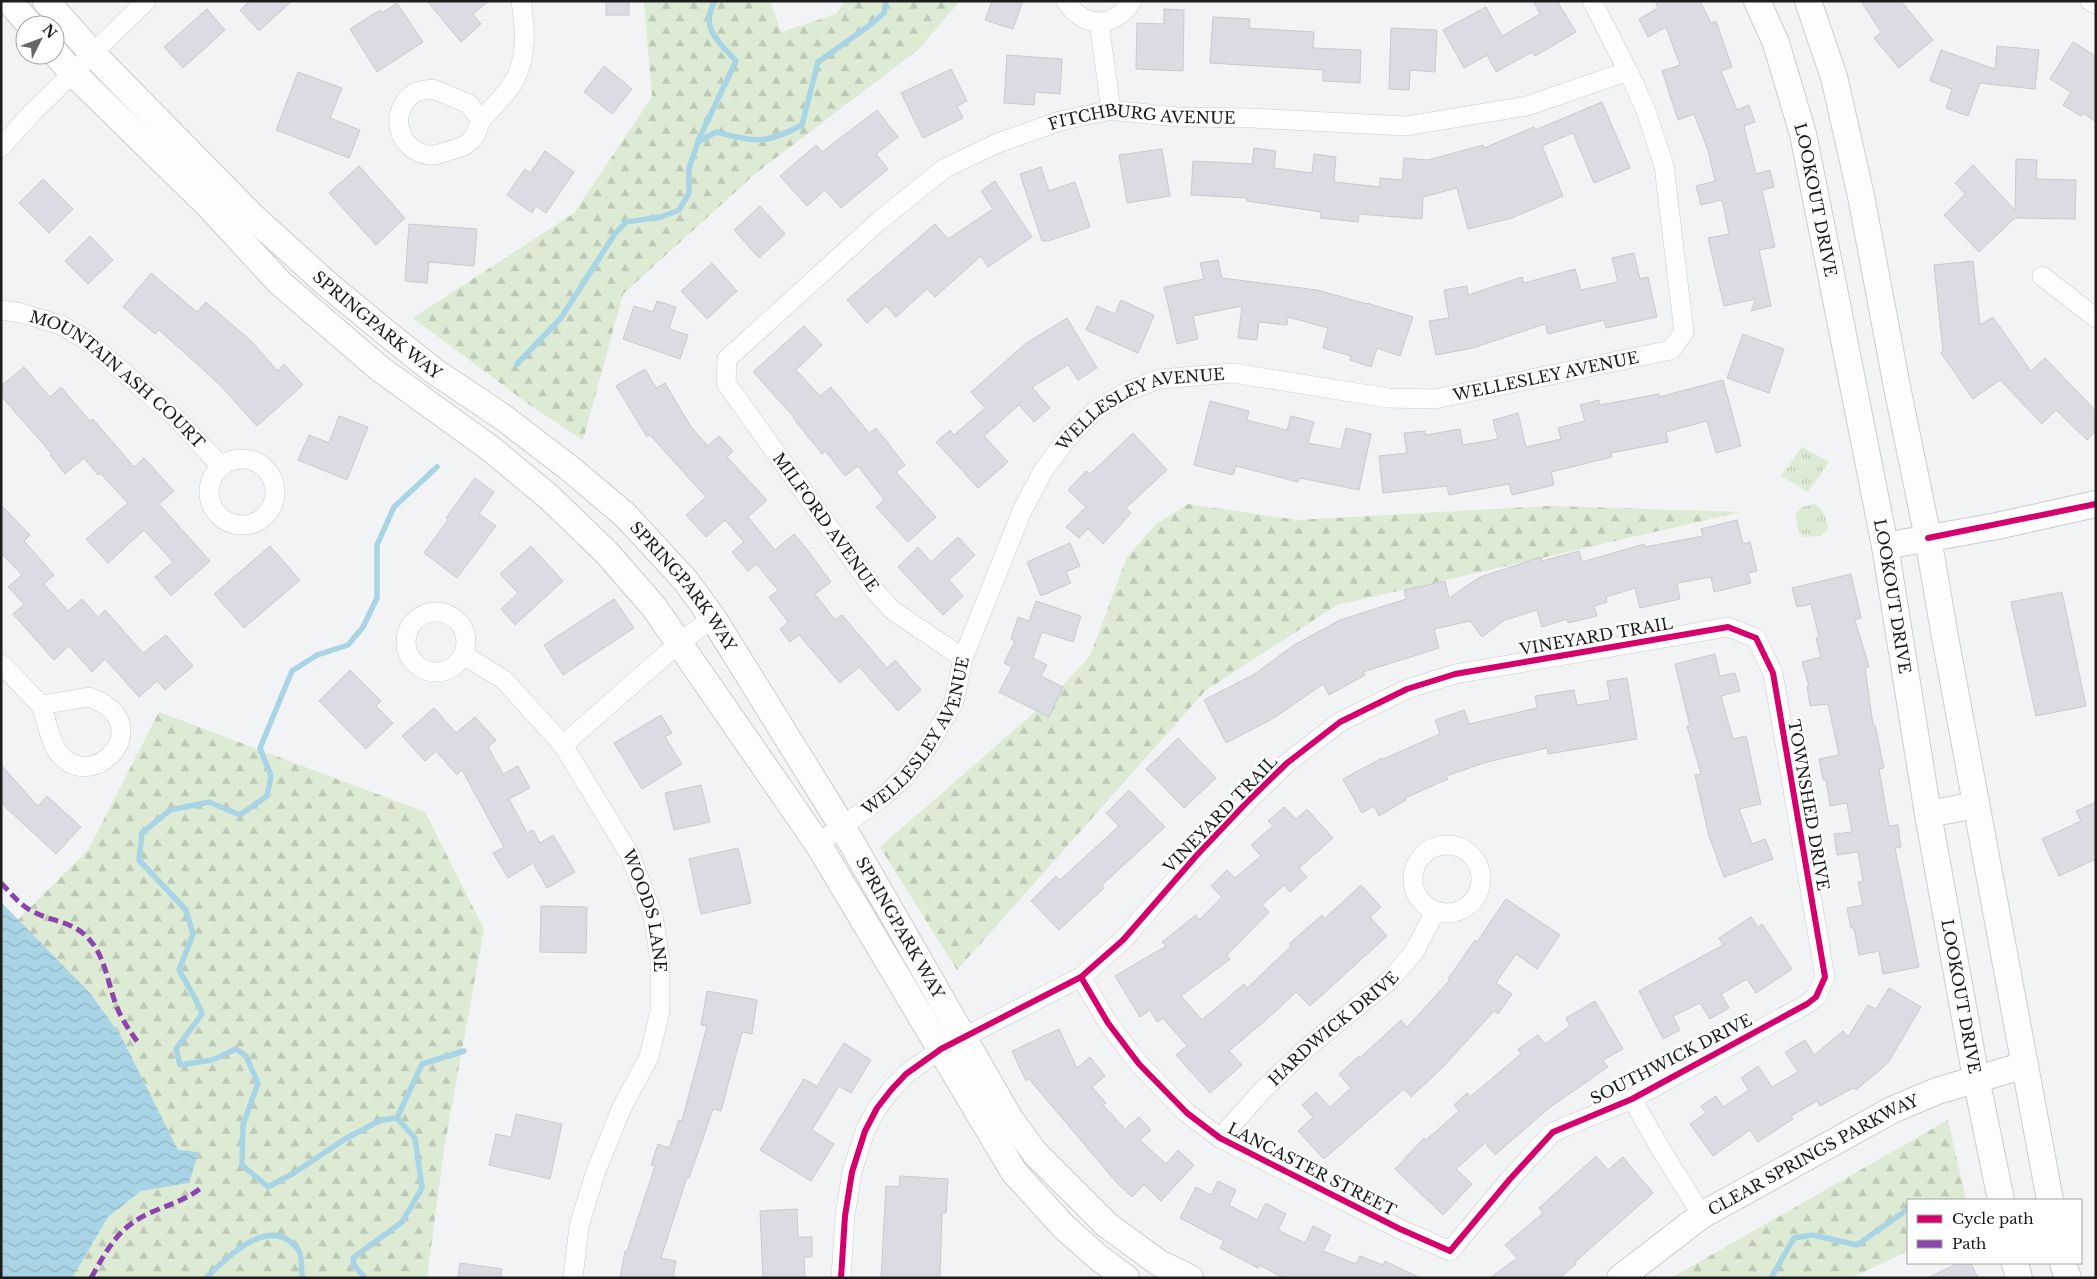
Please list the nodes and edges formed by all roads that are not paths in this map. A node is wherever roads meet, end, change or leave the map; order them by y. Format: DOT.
graph roads {
  1 [pos="9,1"];
  2 [pos="46,1"];
  3 [pos="146,1"];
  4 [pos="521,1"];
  5 [pos="1066,1"];
  6 [pos="1132,1"];
  7 [pos="1592,1"];
  8 [pos="1757,1"];
  9 [pos="1808,1"];
  10 [pos="2090,1"];
  11 [pos="2096,4"];
  12 [pos="21,15"];
  13 [pos="1099,23"];
  14 [pos="93,54"];
  15 [pos="65,64"];
  16 [pos="1628,71"];
  17 [pos="72,72"];
  18 [pos="1111,110"];
  19 [pos="481,120"];
  20 [pos="1,147"];
  21 [pos="2042,276"];
  22 [pos="1,310"];
  23 [pos="2096,318"];
  24 [pos="727,359"];
  25 [pos="221,466"];
  26 [pos="2096,504"];
  27 [pos="1928,538"];
  28 [pos="1886,546"];
  29 [pos="713,618"];
  30 [pos="1728,626"];
  31 [pos="679,643"];
  32 [pos="464,655"];
  33 [pos="963,658"];
  34 [pos="1,664"];
  35 [pos="41,706"];
  36 [pos="563,745"];
  37 [pos="1976,805"];
  38 [pos="1928,814"];
  39 [pos="842,826"];
  40 [pos="818,844"];
  41 [pos="1435,912"];
  42 [pos="1080,977"];
  43 [pos="1807,1004"];
  44 [pos="952,1042"];
  45 [pos="2025,1065"];
  46 [pos="1976,1078"];
  47 [pos="1632,1099"];
  48 [pos="1220,1138"];
  49 [pos="2001,1199"];
  50 [pos="2050,1199"];
  51 [pos="1702,1215"];
  52 [pos="1450,1251"];
  53 [pos="2015,1264"];
  54 [pos="2063,1264"];
  55 [pos="573,1278"];
  56 [pos="841,1278"];
  57 [pos="1126,1278"];
  58 [pos="1190,1278"];
  59 [pos="1620,1278"];
  60 [pos="2019,1278"];
  61 [pos="2068,1278"];
  1 -- 12 [label="street"];
  2 -- 14 [label="street, SPRINGPARK WAY"];
  3 -- 14 [label="street"];
  4 -- 19 [label="street"];
  5 -- 13 [label="street"];
  6 -- 13 [label="street"];
  7 -- 16 [label="street"];
  8 -- 28 [label="street, LOOKOUT DRIVE"];
  9 -- 27 [label="street"];
  10 -- 11 [label="street"];
  13 -- 18 [label="street"];
  14 -- 17 [label="street"];
  14 -- 29 [label="street, SPRINGPARK WAY"];
  15 -- 17 [label="street, SPRINGPARK WAY"];
  16 -- 18 [label="street, FITCHBURG AVENUE"];
  16 -- 33 [label="street, WELLESLEY AVENUE"];
  17 -- 20 [label="street"];
  17 -- 31 [label="street, SPRINGPARK WAY"];
  18 -- 24 [label="street, FITCHBURG AVENUE"];
  21 -- 23 [label="street"];
  22 -- 25 [label="street, MOUNTAIN ASH COURT"];
  24 -- 33 [label="street, MILFORD AVENUE"];
  26 -- 27 [label="street"];
  27 -- 28 [label="street"];
  27 -- 37 [label="street"];
  28 -- 38 [label="street, LOOKOUT DRIVE"];
  29 -- 31 [label="street"];
  29 -- 39 [label="street, SPRINGPARK WAY"];
  30 -- 42 [label="street, VINEYARD TRAIL"];
  30 -- 43 [label="street, TOWNSHED DRIVE"];
  31 -- 36 [label="street"];
  31 -- 40 [label="street, SPRINGPARK WAY"];
  32 -- 36 [label="street, WOODS LANE"];
  33 -- 39 [label="street, WELLESLEY AVENUE"];
  34 -- 35 [label="street"];
  35 -- 35 [label="street"];
  36 -- 55 [label="street, WOODS LANE"];
  37 -- 38 [label="street"];
  37 -- 45 [label="street"];
  38 -- 46 [label="street, LOOKOUT DRIVE"];
  39 -- 40 [label="street, WELLESLEY AVENUE"];
  39 -- 44 [label="street, SPRINGPARK WAY"];
  40 -- 44 [label="street, SPRINGPARK WAY"];
  41 -- 48 [label="street, HARDWICK DRIVE"];
  42 -- 44 [label="street, VINEYARD TRAIL"];
  42 -- 48 [label="street, LANCASTER STREET"];
  43 -- 47 [label="street, SOUTHWICK DRIVE"];
  44 -- 56 [label="street, VINEYARD TRAIL"];
  44 -- 57 [label="street, SPRINGPARK WAY"];
  44 -- 58 [label="street, SPRINGPARK WAY"];
  45 -- 46 [label="street, CLEAR SPRINGS PARKWAY"];
  45 -- 50 [label="street"];
  46 -- 49 [label="street, LOOKOUT DRIVE"];
  46 -- 51 [label="street, CLEAR SPRINGS PARKWAY"];
  47 -- 51 [label="street"];
  47 -- 52 [label="street, SOUTHWICK DRIVE"];
  48 -- 52 [label="street, LANCASTER STREET"];
  51 -- 59 [label="street, CLEAR SPRINGS PARKWAY"];
  53 -- 60 [label="street"];
  54 -- 61 [label="street"];
}
